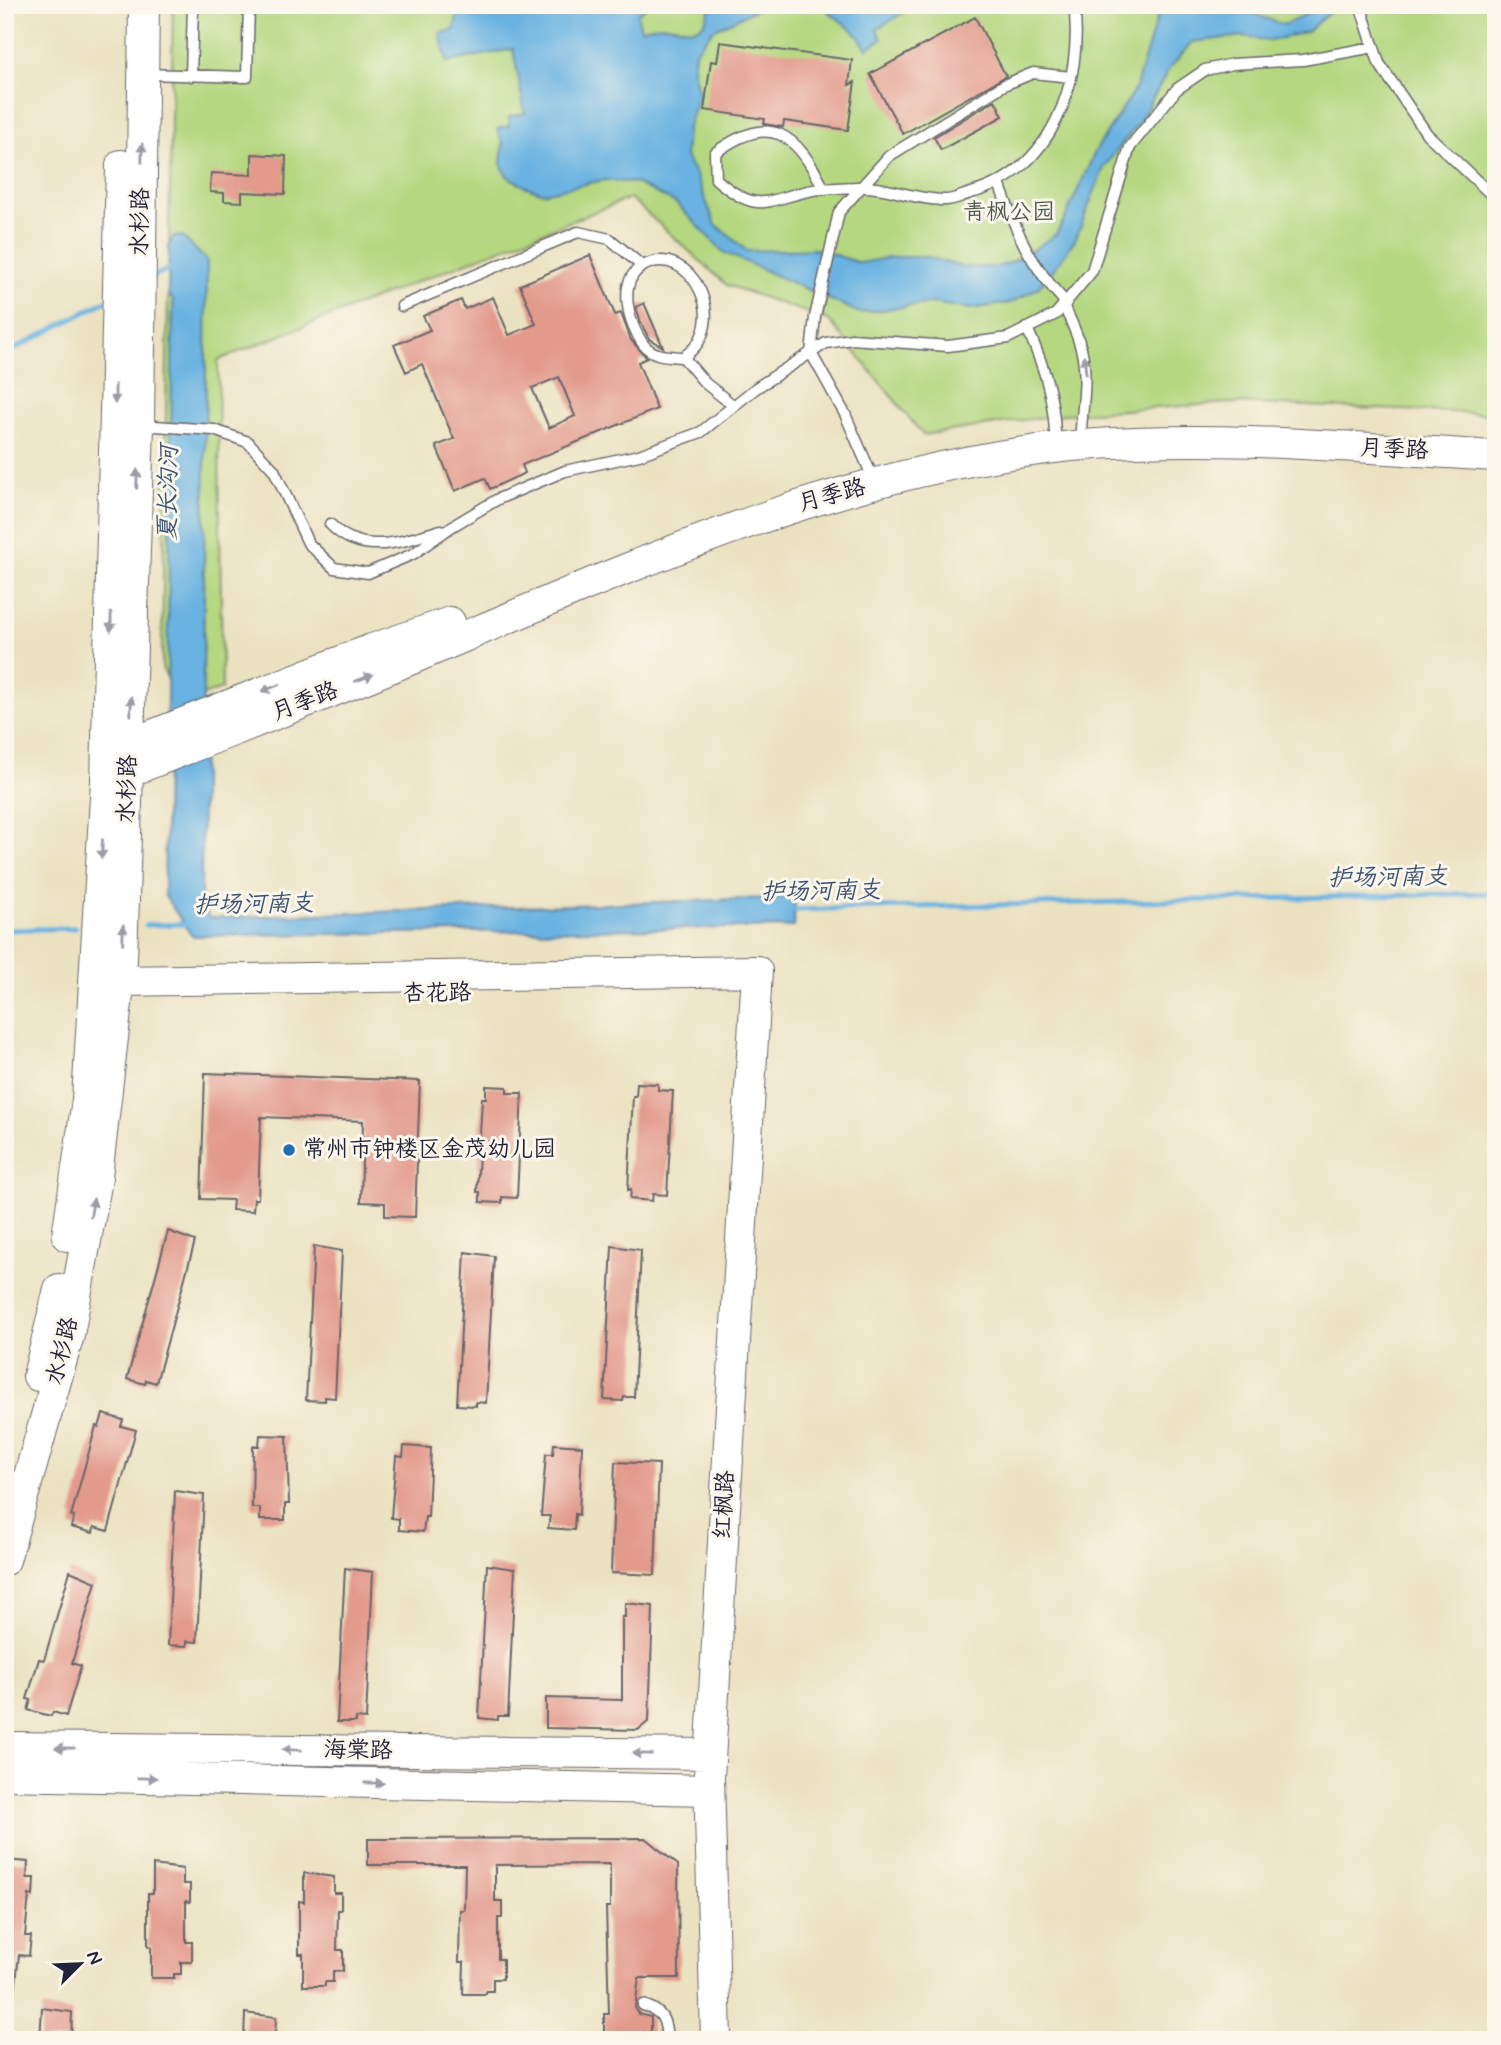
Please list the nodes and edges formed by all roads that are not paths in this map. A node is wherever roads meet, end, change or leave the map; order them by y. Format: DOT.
graph roads {
  1 [pos="125,5"];
  2 [pos="144,5"];
  3 [pos="193,5"];
  4 [pos="249,5"];
  5 [pos="1360,5"];
  6 [pos="1076,7"];
  7 [pos="1374,47"];
  8 [pos="143,74"];
  9 [pos="191,76"];
  10 [pos="1071,77"];
  11 [pos="999,183"];
  12 [pos="864,186"];
  13 [pos="824,189"];
  14 [pos="1496,199"];
  15 [pos="642,266"];
  16 [pos="130,276"];
  17 [pos="1065,304"];
  18 [pos="402,306"];
  19 [pos="1027,328"];
  20 [pos="811,353"];
  21 [pos="683,357"];
  22 [pos="734,406"];
  23 [pos="150,425"];
  24 [pos="1068,430"];
  25 [pos="1496,439"];
  26 [pos="1496,456"];
  27 [pos="869,469"];
  28 [pos="330,524"];
  29 [pos="451,527"];
  30 [pos="209,726"];
  31 [pos="118,762"];
  32 [pos="748,980"];
  33 [pos="118,991"];
  34 [pos="5,1499"];
  35 [pos="5,1560"];
  36 [pos="5,1747"];
  37 [pos="703,1754"];
  38 [pos="5,1775"];
  39 [pos="702,1789"];
  40 [pos="642,2005"];
  41 [pos="667,2040"];
  42 [pos="699,2040"];
  43 [pos="716,2040"];
  1 -- 16 [label="street, 水杉路"];
  2 -- 8 [label="street, 水杉路"];
  3 -- 9 [label="lane"];
  4 -- 9 [label="lane"];
  5 -- 7 [label="lane"];
  6 -- 10 [label="lane"];
  7 -- 14 [label="lane"];
  7 -- 17 [label="lane"];
  8 -- 9 [label="lane"];
  16 -- 8 [label="street, 水杉路, one-way"];
  10 -- 11 [label="lane"];
  10 -- 12 [label="lane"];
  11 -- 12 [label="lane"];
  11 -- 17 [label="lane"];
  12 -- 13 [label="lane"];
  12 -- 20 [label="lane"];
  13 -- 13 [label="lane"];
  15 -- 18 [label="lane"];
  15 -- 21 [label="lane"];
  15 -- 21 [label="lane"];
  16 -- 23 [label="street, 水杉路"];
  16 -- 31 [label="street, 水杉路, one-way"];
  17 -- 19 [label="lane"];
  24 -- 17 [label="lane, one-way"];
  19 -- 20 [label="lane"];
  19 -- 24 [label="lane"];
  20 -- 22 [label="lane"];
  20 -- 27 [label="lane"];
  21 -- 22 [label="lane"];
  22 -- 29 [label="lane"];
  23 -- 29 [label="lane"];
  31 -- 23 [label="street, 水杉路, one-way"];
  24 -- 25 [label="street, 月季路"];
  24 -- 27 [label="street, 月季路"];
  30 -- 26 [label="street, 月季路, one-way"];
  27 -- 30 [label="street, 月季路, one-way"];
  28 -- 29 [label="lane"];
  30 -- 31 [label="street"];
  33 -- 31 [label="street, 水杉路, one-way"];
  31 -- 34 [label="street, 水杉路, one-way"];
  32 -- 33 [label="street, 杏花路"];
  32 -- 37 [label="street, 红枫路"];
  35 -- 33 [label="street, 水杉路, one-way"];
  37 -- 36 [label="street, 海棠路, one-way"];
  37 -- 39 [label="street, 红枫路"];
  38 -- 39 [label="street, 海棠路, one-way"];
  39 -- 42 [label="street, 红枫路"];
  39 -- 43 [label="street, 红枫路"];
  40 -- 41 [label="lane"];
}
